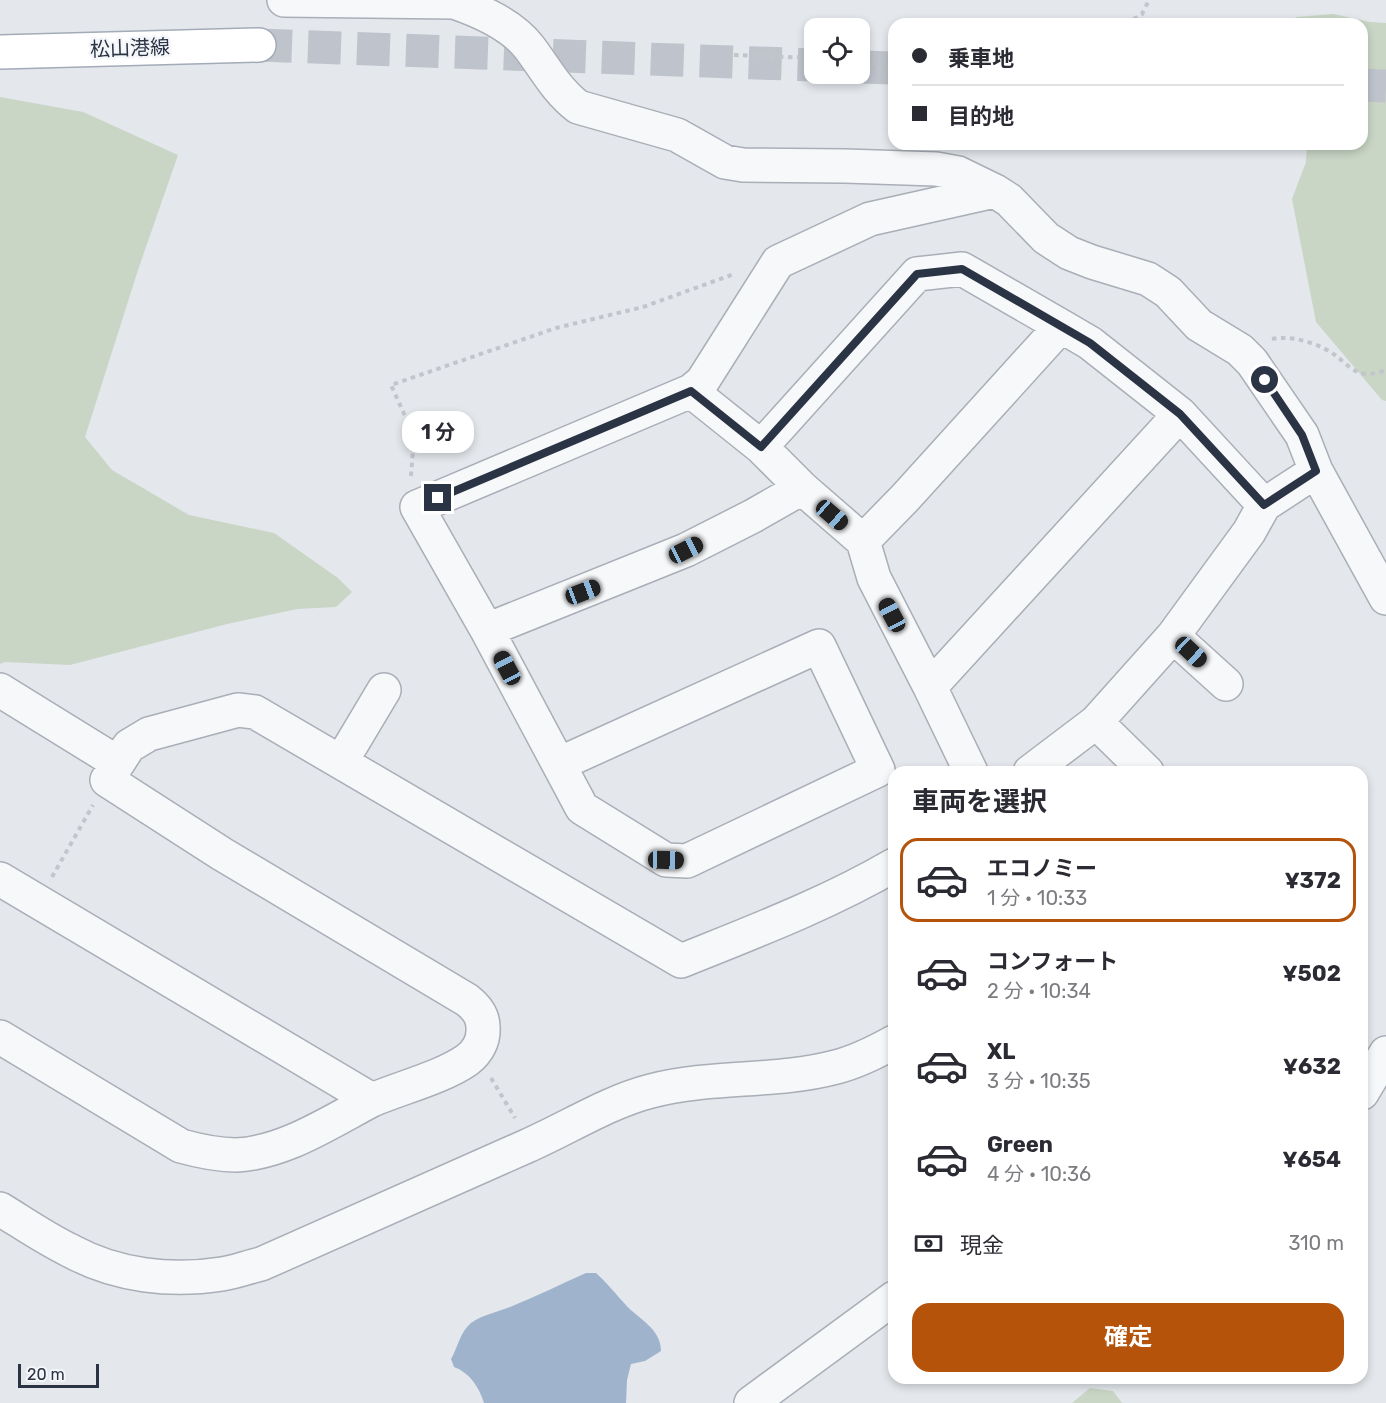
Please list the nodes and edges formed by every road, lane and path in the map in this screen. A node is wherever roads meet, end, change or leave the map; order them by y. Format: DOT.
graph roads {
  1 [pos="284,0"];
  2 [pos="1149,0"];
  3 [pos="1136,18"];
  4 [pos="259,45"];
  5 [pos="0,52"];
  6 [pos="734,55"];
  7 [pos="804,58"];
  8 [pos="870,66"];
  9 [pos="888,72"];
  10 [pos="995,191"];
  11 [pos="778,262"];
  12 [pos="1061,326"];
  13 [pos="1240,351"];
  14 [pos="1386,370"];
  15 [pos="691,391"];
  16 [pos="1180,414"];
  17 [pos="761,447"];
  18 [pos="1316,471"];
  19 [pos="802,488"];
  20 [pos="1264,505"];
  21 [pos="417,507"];
  22 [pos="863,541"];
  23 [pos="1386,598"];
  24 [pos="487,630"];
  25 [pos="1173,636"];
  26 [pos="1226,684"];
  27 [pos="930,687"];
  28 [pos="0,690"];
  29 [pos="384,690"];
  30 [pos="1096,722"];
  31 [pos="341,762"];
  32 [pos="559,765"];
  33 [pos="969,766"];
  34 [pos="1038,766"];
  35 [pos="1142,766"];
  36 [pos="113,772"];
  37 [pos="888,868"];
  38 [pos="0,879"];
  39 [pos="39,901"];
  40 [pos="0,1037"];
  41 [pos="888,1045"];
  42 [pos="476,1052"];
  43 [pos="1386,1053"];
  44 [pos="1368,1083"];
  45 [pos="372,1100"];
  46 [pos="531,1144"];
  47 [pos="0,1209"];
  48 [pos="888,1302"];
  49 [pos="751,1403"];
  1 -- 10 [label="street"];
  2 -- 3 [label="path"];
  4 -- 5 [label="main road, 松山港線"];
  6 -- 7 [label="path"];
  8 -- 9 [label="path"];
  10 -- 11 [label="street"];
  10 -- 13 [label="street"];
  11 -- 15 [label="street"];
  11 -- 21 [label="path"];
  12 -- 16 [label="street"];
  12 -- 17 [label="street"];
  12 -- 22 [label="street"];
  13 -- 14 [label="path"];
  13 -- 18 [label="street"];
  15 -- 17 [label="street"];
  15 -- 21 [label="street"];
  16 -- 20 [label="street"];
  16 -- 27 [label="street"];
  17 -- 19 [label="street"];
  18 -- 20 [label="street"];
  18 -- 23 [label="street"];
  19 -- 22 [label="street"];
  19 -- 24 [label="street"];
  20 -- 25 [label="street"];
  21 -- 24 [label="street"];
  22 -- 27 [label="street"];
  24 -- 32 [label="street"];
  25 -- 26 [label="street"];
  25 -- 30 [label="street"];
  27 -- 33 [label="street"];
  28 -- 36 [label="street"];
  29 -- 31 [label="street"];
  30 -- 34 [label="street"];
  30 -- 35 [label="street"];
  31 -- 36 [label="street"];
  31 -- 37 [label="street"];
  32 -- 32 [label="street"];
  36 -- 39 [label="path"];
  36 -- 42 [label="street"];
  38 -- 39 [label="street"];
  39 -- 45 [label="street"];
  40 -- 45 [label="street"];
  41 -- 46 [label="street"];
  42 -- 45 [label="street"];
  42 -- 46 [label="path"];
  43 -- 44 [label="street"];
  46 -- 47 [label="street"];
  48 -- 49 [label="street"];
}
